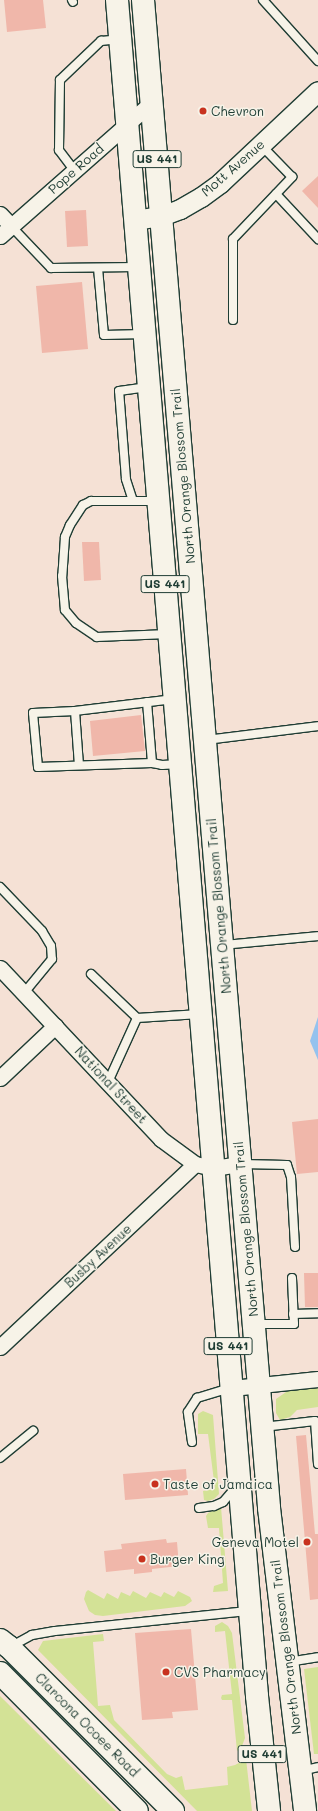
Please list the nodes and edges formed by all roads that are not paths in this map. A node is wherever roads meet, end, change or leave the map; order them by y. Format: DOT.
graph roads {
  1 [pos="117,0"];
  2 [pos="143,0"];
  3 [pos="263,0"];
  4 [pos="120,39"];
  5 [pos="318,61"];
  6 [pos="318,91"];
  7 [pos="152,102"];
  8 [pos="127,124"];
  9 [pos="261,144"];
  10 [pos="74,170"];
  11 [pos="276,194"];
  12 [pos="0,214"];
  13 [pos="162,216"];
  14 [pos="135,220"];
  15 [pos="5,231"];
  16 [pos="318,239"];
  17 [pos="139,267"];
  18 [pos="98,268"];
  19 [pos="233,320"];
  20 [pos="144,334"];
  21 [pos="148,387"];
  22 [pos="133,500"];
  23 [pos="158,501"];
  24 [pos="169,634"];
  25 [pos="175,699"];
  26 [pos="147,702"];
  27 [pos="202,703"];
  28 [pos="75,711"];
  29 [pos="318,726"];
  30 [pos="205,740"];
  31 [pos="152,763"];
  32 [pos="180,764"];
  33 [pos="79,765"];
  34 [pos="0,887"];
  35 [pos="318,936"];
  36 [pos="222,945"];
  37 [pos="0,968"];
  38 [pos="91,974"];
  39 [pos="24,993"];
  40 [pos="201,1014"];
  41 [pos="137,1018"];
  42 [pos="55,1026"];
  43 [pos="0,1078"];
  44 [pos="108,1082"];
  45 [pos="240,1164"];
  46 [pos="205,1166"];
  47 [pos="296,1247"];
  48 [pos="292,1278"];
  49 [pos="318,1313"];
  50 [pos="293,1314"];
  51 [pos="254,1324"];
  52 [pos="0,1347"];
  53 [pos="318,1379"];
  54 [pos="259,1384"];
  55 [pos="232,1388"];
  56 [pos="262,1428"];
  57 [pos="33,1431"];
  58 [pos="192,1442"];
  59 [pos="0,1458"];
  60 [pos="318,1464"];
  61 [pos="240,1483"];
  62 [pos="199,1508"];
  63 [pos="250,1611"];
  64 [pos="3,1650"];
  65 [pos="318,1657"];
  66 [pos="288,1662"];
  67 [pos="0,1674"];
  68 [pos="309,1769"];
  69 [pos="136,1810"];
  70 [pos="173,1811"];
  71 [pos="269,1811"];
  72 [pos="305,1811"];
  1 -- 4 [label="main road, North Orange Blossom Trail / US 441"];
  2 -- 7 [label="main road, North Orange Blossom Trail / US 441"];
  3 -- 5 [label="lane"];
  4 -- 8 [label="main road, North Orange Blossom Trail / US 441"];
  4 -- 10 [label="lane"];
  6 -- 9 [label="street, Mott Avenue"];
  7 -- 8 [label="street, Pope Road"];
  7 -- 13 [label="main road, North Orange Blossom Trail / US 441"];
  8 -- 10 [label="street, Pope Road"];
  8 -- 14 [label="main road, North Orange Blossom Trail / US 441"];
  9 -- 11 [label="lane"];
  9 -- 13 [label="street, Mott Avenue"];
  10 -- 15 [label="street, Pope Road"];
  11 -- 16 [label="lane"];
  11 -- 19 [label="lane"];
  12 -- 15 [label="street"];
  13 -- 14 [label="street, Mott Avenue"];
  13 -- 27 [label="main road, North Orange Blossom Trail / US 441"];
  14 -- 17 [label="main road, North Orange Blossom Trail / US 441"];
  15 -- 18 [label="lane"];
  17 -- 18 [label="lane"];
  17 -- 20 [label="main road, North Orange Blossom Trail / US 441"];
  18 -- 20 [label="lane"];
  20 -- 21 [label="main road, North Orange Blossom Trail / US 441"];
  21 -- 22 [label="lane"];
  21 -- 23 [label="main road, North Orange Blossom Trail / US 441"];
  22 -- 23 [label="lane"];
  22 -- 24 [label="lane"];
  23 -- 24 [label="main road, North Orange Blossom Trail / US 441"];
  24 -- 25 [label="main road, North Orange Blossom Trail / US 441"];
  25 -- 26 [label="lane"];
  25 -- 27 [label="street"];
  25 -- 32 [label="main road, North Orange Blossom Trail / US 441"];
  26 -- 28 [label="lane"];
  26 -- 31 [label="lane"];
  27 -- 30 [label="main road, North Orange Blossom Trail / US 441"];
  28 -- 33 [label="lane"];
  28 -- 33 [label="lane"];
  29 -- 30 [label="lane"];
  30 -- 36 [label="main road, North Orange Blossom Trail / US 441"];
  31 -- 32 [label="lane"];
  31 -- 33 [label="lane"];
  32 -- 40 [label="main road, North Orange Blossom Trail / US 441"];
  34 -- 39 [label="lane"];
  35 -- 36 [label="lane"];
  36 -- 45 [label="main road, North Orange Blossom Trail / US 441"];
  37 -- 39 [label="street, National Street"];
  38 -- 41 [label="lane"];
  39 -- 42 [label="street, National Street"];
  40 -- 41 [label="lane"];
  40 -- 46 [label="main road, North Orange Blossom Trail / US 441"];
  41 -- 44 [label="lane"];
  42 -- 43 [label="street"];
  42 -- 44 [label="street, National Street"];
  44 -- 46 [label="street, National Street"];
  45 -- 46 [label="street"];
  45 -- 47 [label="lane"];
  45 -- 51 [label="main road, North Orange Blossom Trail / US 441"];
  46 -- 52 [label="street, Busby Avenue"];
  46 -- 55 [label="main road, North Orange Blossom Trail / US 441"];
  48 -- 50 [label="lane"];
  49 -- 50 [label="lane"];
  50 -- 51 [label="lane"];
  51 -- 54 [label="main road, North Orange Blossom Trail / US 441"];
  53 -- 54 [label="street"];
  54 -- 55 [label="street"];
  54 -- 56 [label="main road, North Orange Blossom Trail / US 441"];
  55 -- 58 [label="lane"];
  55 -- 61 [label="main road, North Orange Blossom Trail / US 441"];
  56 -- 60 [label="lane"];
  56 -- 66 [label="main road, North Orange Blossom Trail / US 441"];
  57 -- 59 [label="lane"];
  61 -- 62 [label="lane"];
  61 -- 63 [label="main road, North Orange Blossom Trail / US 441"];
  63 -- 64 [label="lane"];
  63 -- 71 [label="main road, North Orange Blossom Trail / US 441"];
  64 -- 70 [label="main road, Clarcona Ocoee Road"];
  65 -- 66 [label="lane"];
  66 -- 68 [label="main road, North Orange Blossom Trail / US 441"];
  67 -- 69 [label="main road, Clarcona Ocoee Road"];
  68 -- 72 [label="main road, North Orange Blossom Trail / US 441"];
}
